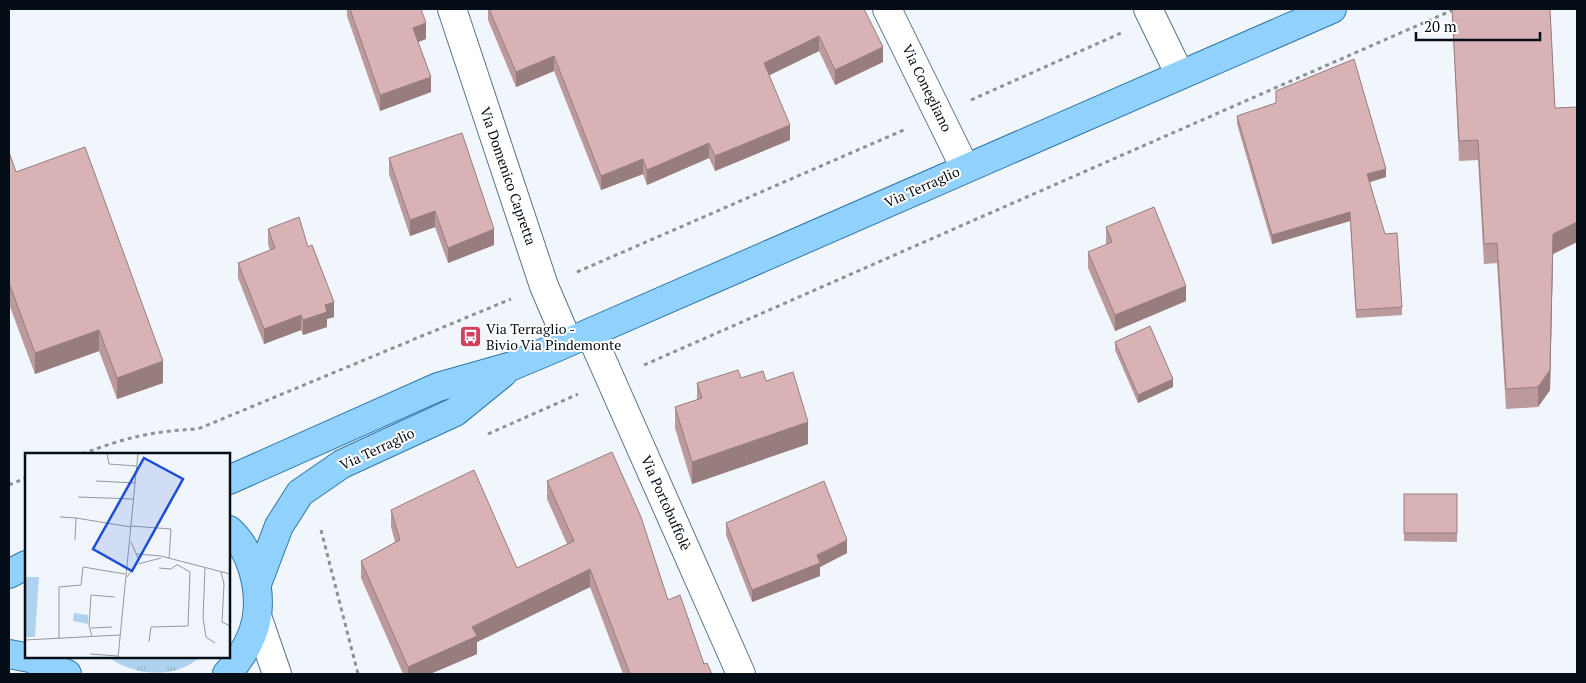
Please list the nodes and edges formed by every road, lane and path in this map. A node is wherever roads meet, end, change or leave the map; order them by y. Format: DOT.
graph roads {
  1 [pos="452,9"];
  2 [pos="887,9"];
  3 [pos="1332,9"];
  4 [pos="1455,9"];
  5 [pos="1151,14"];
  6 [pos="1180,75"];
  7 [pos="940,114"];
  8 [pos="965,168"];
  9 [pos="544,286"];
  10 [pos="579,337"];
  11 [pos="512,366"];
  12 [pos="611,380"];
  13 [pos="485,435"];
  14 [pos="85,453"];
  15 [pos="25,478"];
  16 [pos="230,480"];
  17 [pos="9,485"];
  18 [pos="321,525"];
  19 [pos="230,531"];
  20 [pos="25,565"];
  21 [pos="9,574"];
  22 [pos="257,584"];
  23 [pos="257,616"];
  24 [pos="9,654"];
  25 [pos="25,657"];
  26 [pos="30,658"];
  27 [pos="72,658"];
  28 [pos="68,674"];
  29 [pos="86,674"];
  30 [pos="228,674"];
  31 [pos="277,674"];
  32 [pos="358,674"];
  33 [pos="741,674"];
  1 -- 9 [label="street, Via Domenico Capretta"];
  2 -- 7 [label="street, Via Conegliano"];
  3 -- 6 [label="main road, Via Terraglio"];
  4 -- 12 [label="path"];
  5 -- 6 [label="street"];
  5 -- 7 [label="path"];
  6 -- 8 [label="main road, Via Terraglio"];
  7 -- 8 [label="street, Via Conegliano"];
  7 -- 9 [label="path"];
  8 -- 10 [label="main road, Via Terraglio"];
  9 -- 10 [label="street, Via Domenico Capretta"];
  9 -- 14 [label="path"];
  10 -- 11 [label="main road, Via Terraglio"];
  10 -- 12 [label="street, Via Portobuffolè"];
  11 -- 16 [label="main road, Via Terraglio"];
  11 -- 22 [label="main road, Via Terraglio"];
  12 -- 13 [label="path"];
  12 -- 33 [label="street, Via Portobuffolè"];
  15 -- 17 [label="path"];
  18 -- 32 [label="path"];
  19 -- 22 [label="main road"];
  20 -- 21 [label="main road"];
  22 -- 23 [label="main road"];
  23 -- 30 [label="main road"];
  23 -- 31 [label="street"];
  24 -- 25 [label="main road"];
  26 -- 28 [label="main road"];
  27 -- 29 [label="main road"];
}
